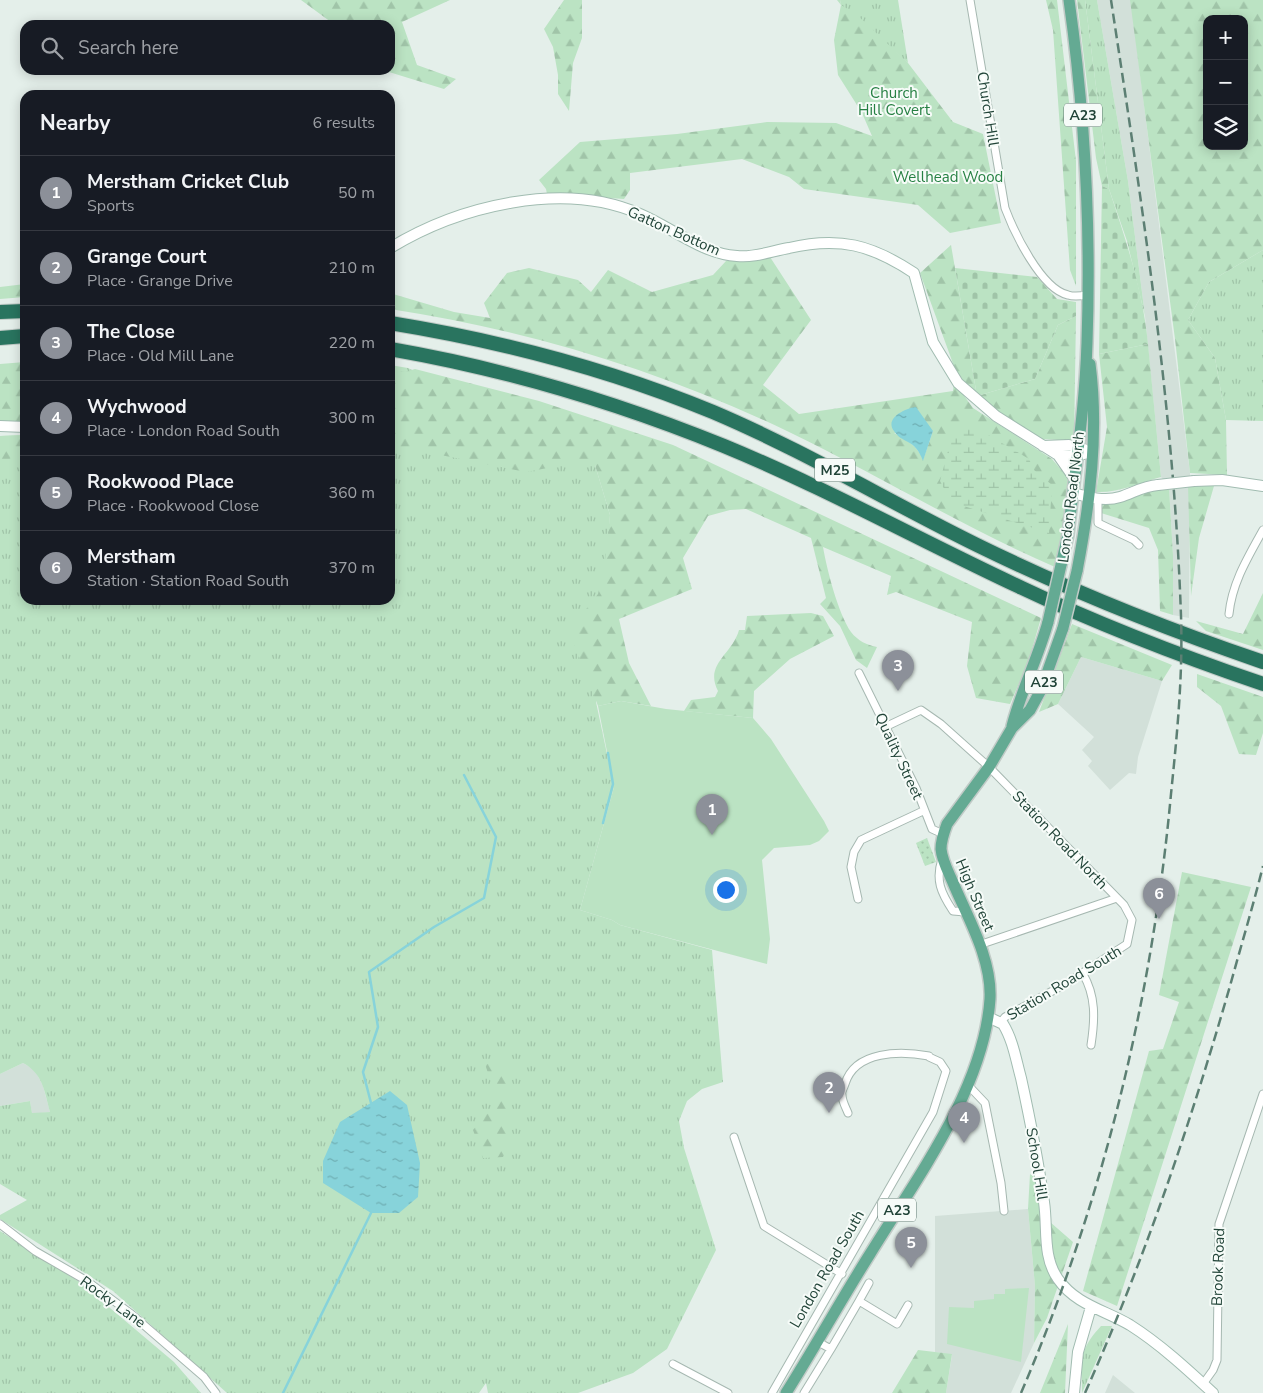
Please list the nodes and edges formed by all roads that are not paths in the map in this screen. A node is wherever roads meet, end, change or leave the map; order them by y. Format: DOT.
graph roads {
  1 [pos="970,0"];
  2 [pos="1069,0"];
  3 [pos="395,245"];
  4 [pos="1087,295"];
  5 [pos="20,311"];
  6 [pos="0,312"];
  7 [pos="395,324"];
  8 [pos="20,336"];
  9 [pos="0,338"];
  10 [pos="1087,344"];
  11 [pos="395,350"];
  12 [pos="0,426"];
  13 [pos="20,427"];
  14 [pos="1043,446"];
  15 [pos="1076,451"];
  16 [pos="1092,452"];
  17 [pos="1058,455"];
  18 [pos="1074,478"];
  19 [pos="1263,486"];
  20 [pos="1072,493"];
  21 [pos="1093,498"];
  22 [pos="1263,530"];
  23 [pos="1139,545"];
  24 [pos="1228,614"];
  25 [pos="1263,662"];
  26 [pos="859,673"];
  27 [pos="1263,684"];
  28 [pos="885,727"];
  29 [pos="1012,728"];
  30 [pos="989,767"];
  31 [pos="923,811"];
  32 [pos="943,834"];
  33 [pos="1117,898"];
  34 [pos="858,899"];
  35 [pos="1130,915"];
  36 [pos="980,946"];
  37 [pos="1083,974"];
  38 [pos="988,1017"];
  39 [pos="1001,1022"];
  40 [pos="1091,1045"];
  41 [pos="967,1084"];
  42 [pos="1263,1094"];
  43 [pos="848,1113"];
  44 [pos="734,1137"];
  45 [pos="1004,1211"];
  46 [pos="0,1224"];
  47 [pos="842,1274"];
  48 [pos="870,1284"];
  49 [pos="859,1301"];
  50 [pos="908,1304"];
  51 [pos="1091,1307"];
  52 [pos="816,1319"];
  53 [pos="828,1325"];
  54 [pos="818,1342"];
  55 [pos="831,1349"];
  56 [pos="673,1364"];
  57 [pos="1203,1384"];
  58 [pos="216,1393"];
  59 [pos="728,1393"];
  60 [pos="772,1393"];
  61 [pos="786,1393"];
  62 [pos="804,1393"];
  63 [pos="1074,1393"];
  64 [pos="1213,1393"];
  1 -- 4 [label="street, Church Hill"];
  2 -- 4 [label="main road, London Road North / A23"];
  3 -- 14 [label="street, Gatton Bottom"];
  4 -- 10 [label="main road, London Road North / A23"];
  5 -- 6 [label="highway"];
  7 -- 25 [label="highway, M25"];
  8 -- 9 [label="highway"];
  10 -- 15 [label="main road, London Road North / A23"];
  10 -- 16 [label="main road, London Road North / A23"];
  11 -- 27 [label="highway, M25"];
  12 -- 13 [label="street"];
  14 -- 15 [label="street, Gatton Bottom"];
  14 -- 17 [label="street, Gatton Bottom"];
  15 -- 16 [label="street, Gatton Bottom"];
  15 -- 17 [label="street, Gatton Bottom"];
  15 -- 18 [label="main road, London Road North / A23"];
  16 -- 21 [label="main road, London Road North / A23"];
  17 -- 18 [label="street"];
  18 -- 20 [label="main road, London Road North / A23"];
  19 -- 21 [label="street, bridge"];
  20 -- 21 [label="street"];
  20 -- 29 [label="main road, London Road North / A23, bridge"];
  21 -- 23 [label="street"];
  21 -- 29 [label="main road, London Road North / A23, bridge"];
  22 -- 24 [label="street"];
  26 -- 28 [label="street, Quality Street"];
  28 -- 30 [label="street, Station Road North"];
  28 -- 31 [label="street, Quality Street"];
  29 -- 30 [label="main road, London Road North / A23"];
  30 -- 32 [label="main road, A23"];
  30 -- 33 [label="street, Station Road North"];
  31 -- 32 [label="street, Quality Street"];
  31 -- 34 [label="street"];
  32 -- 36 [label="main road, High Street / A23"];
  33 -- 35 [label="street, Station Road North"];
  33 -- 36 [label="street"];
  35 -- 37 [label="street, Station Road South"];
  36 -- 38 [label="main road, High Street / A23"];
  37 -- 39 [label="street, Station Road South"];
  37 -- 40 [label="street"];
  38 -- 39 [label="street"];
  38 -- 41 [label="main road, London Road South / A23"];
  39 -- 51 [label="street, School Hill"];
  41 -- 45 [label="street"];
  41 -- 53 [label="main road, London Road South / A23"];
  42 -- 57 [label="street, Brook Road"];
  43 -- 47 [label="street, London Road South"];
  44 -- 47 [label="street"];
  46 -- 58 [label="street, Rocky Lane"];
  47 -- 52 [label="street, London Road South"];
  48 -- 49 [label="street"];
  49 -- 50 [label="street"];
  49 -- 55 [label="street"];
  51 -- 57 [label="street, School Hill"];
  51 -- 63 [label="street"];
  52 -- 53 [label="street"];
  52 -- 60 [label="street, London Road South"];
  53 -- 54 [label="main road, London Road South / A23"];
  54 -- 55 [label="street, London Road South"];
  54 -- 61 [label="main road, London Road South / A23"];
  55 -- 62 [label="street"];
  56 -- 59 [label="street"];
  57 -- 64 [label="street, School Hill"];
}
